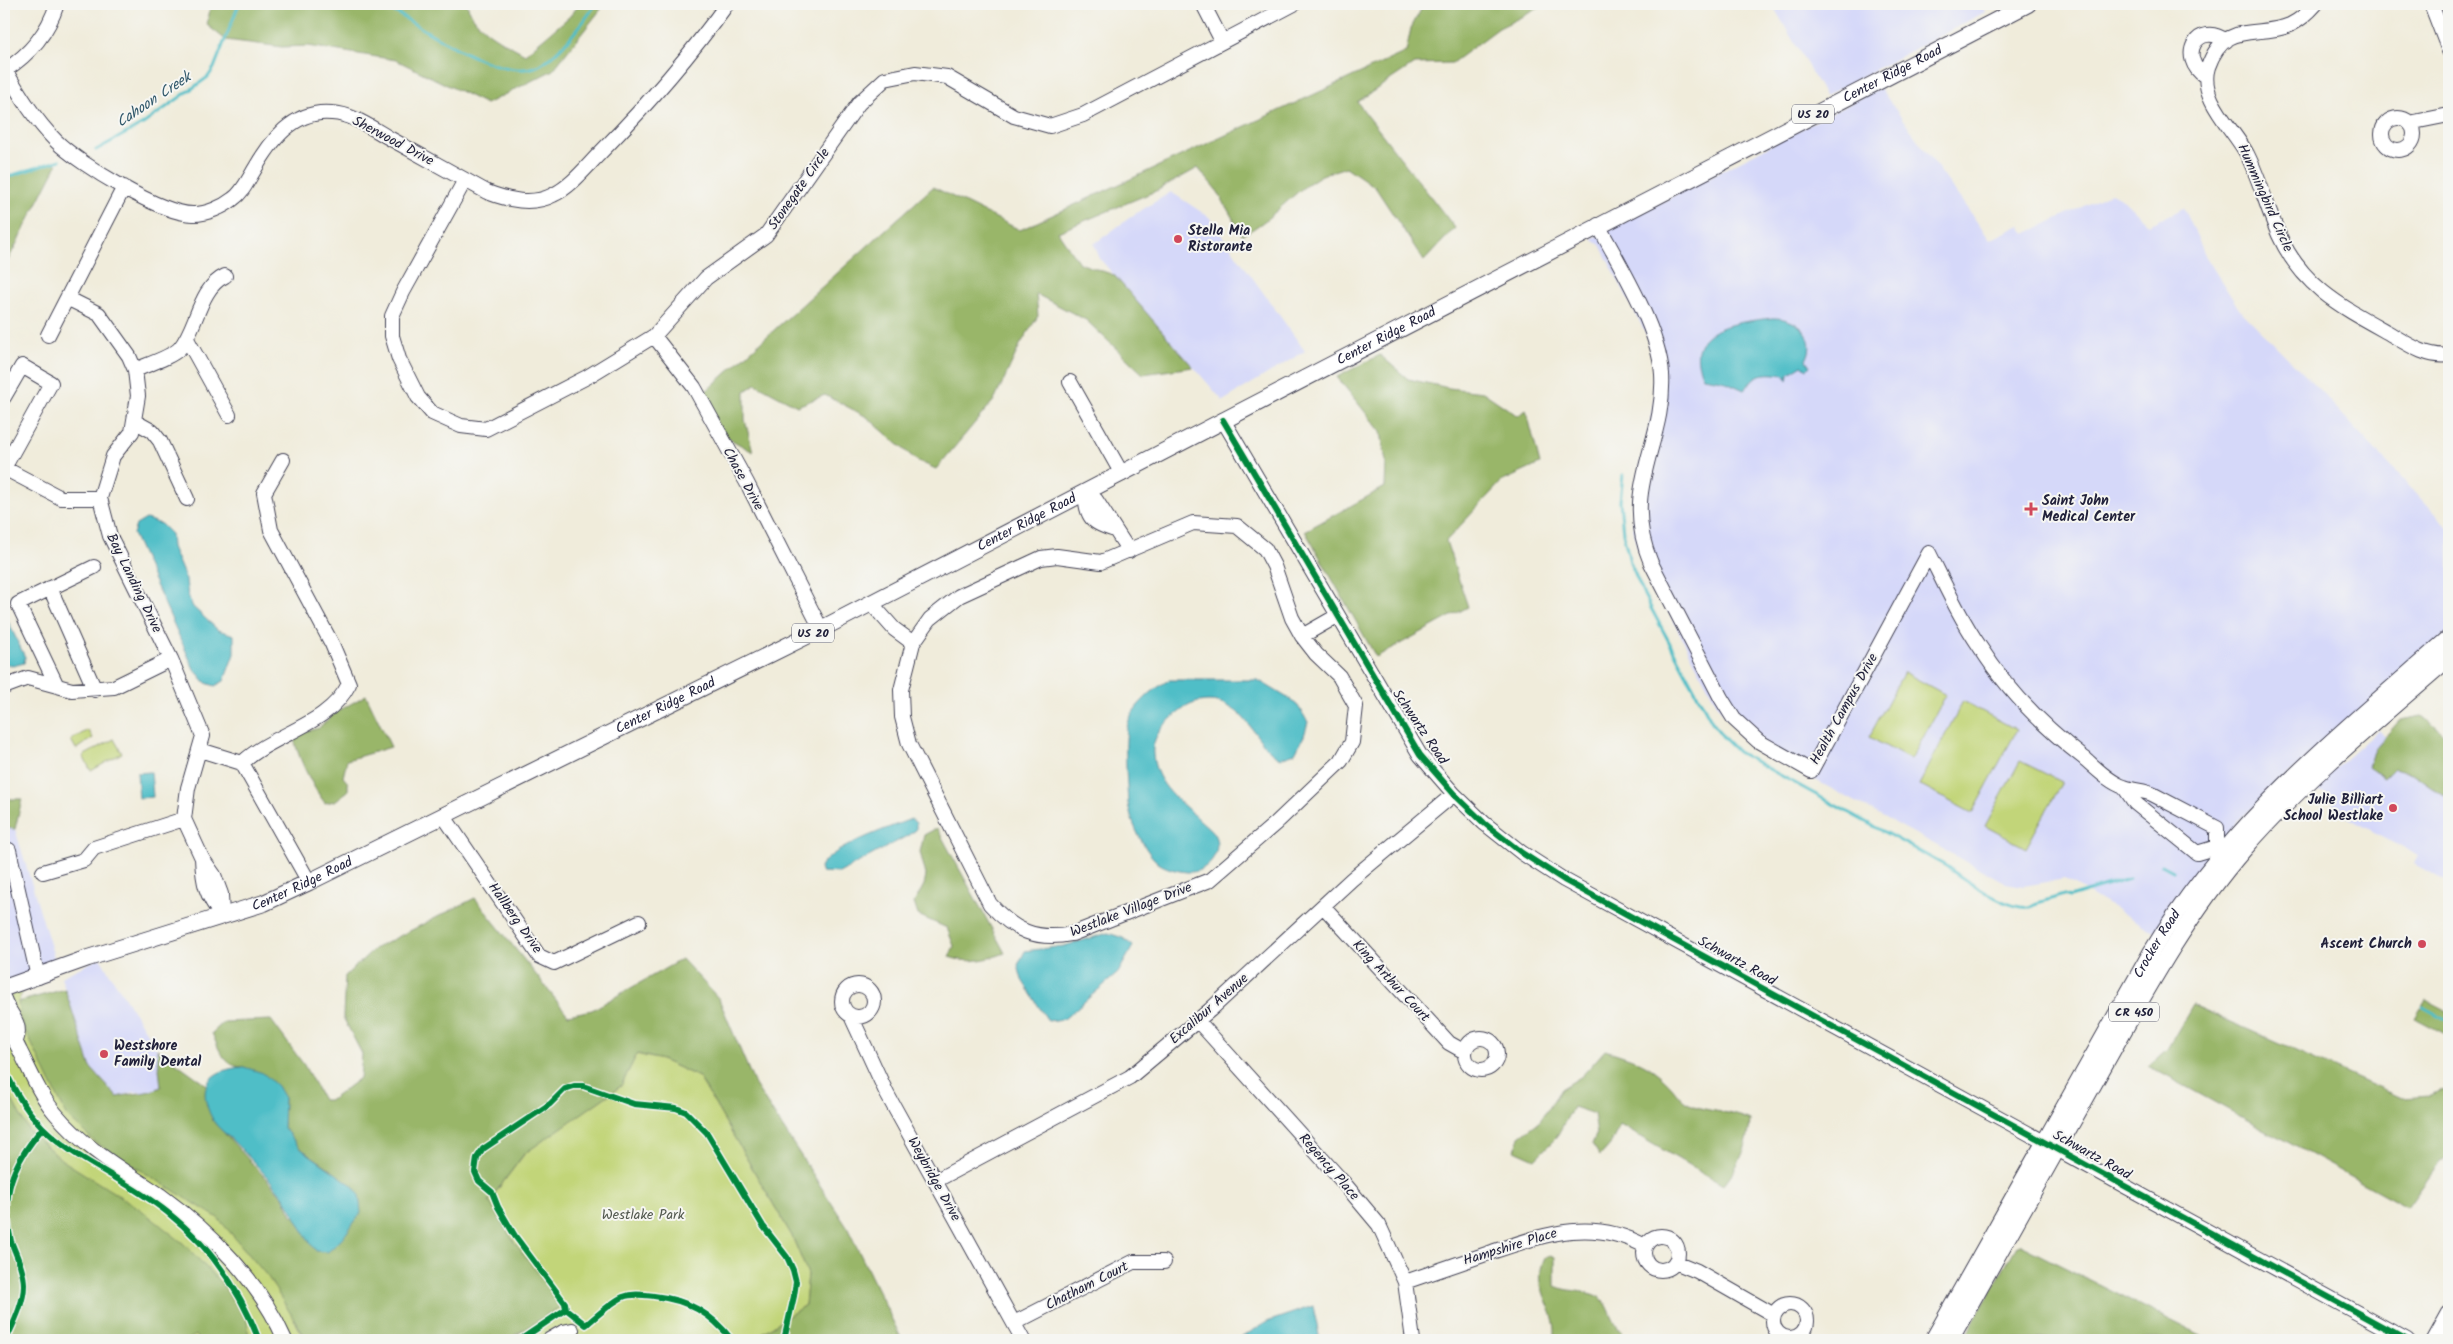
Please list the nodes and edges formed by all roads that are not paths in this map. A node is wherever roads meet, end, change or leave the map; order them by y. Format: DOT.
graph roads {
  1 [pos="57,4"];
  2 [pos="727,4"];
  3 [pos="1203,4"];
  4 [pos="1294,4"];
  5 [pos="2028,4"];
  6 [pos="2316,4"];
  7 [pos="2431,4"];
  8 [pos="1222,41"];
  9 [pos="2226,41"];
  10 [pos="2449,51"];
  11 [pos="4,70"];
  12 [pos="2206,78"];
  13 [pos="2449,115"];
  14 [pos="2409,123"];
  15 [pos="464,180"];
  16 [pos="124,187"];
  17 [pos="1598,225"];
  18 [pos="225,276"];
  19 [pos="67,298"];
  20 [pos="48,334"];
  21 [pos="654,336"];
  22 [pos="187,339"];
  23 [pos="2449,355"];
  24 [pos="135,370"];
  25 [pos="1070,382"];
  26 [pos="4,397"];
  27 [pos="229,415"];
  28 [pos="134,420"];
  29 [pos="1223,420"];
  30 [pos="283,460"];
  31 [pos="4,468"];
  32 [pos="1122,474"];
  33 [pos="1086,493"];
  34 [pos="100,498"];
  35 [pos="186,499"];
  36 [pos="1129,551"];
  37 [pos="94,567"];
  38 [pos="50,588"];
  39 [pos="871,603"];
  40 [pos="1337,616"];
  41 [pos="821,629"];
  42 [pos="1302,636"];
  43 [pos="2449,638"];
  44 [pos="913,643"];
  45 [pos="2449,658"];
  46 [pos="171,659"];
  47 [pos="57,686"];
  48 [pos="4,687"];
  49 [pos="95,690"];
  50 [pos="200,750"];
  51 [pos="242,763"];
  52 [pos="2124,787"];
  53 [pos="1454,794"];
  54 [pos="443,815"];
  55 [pos="184,819"];
  56 [pos="8,850"];
  57 [pos="2224,853"];
  58 [pos="43,872"];
  59 [pos="310,882"];
  60 [pos="1323,906"];
  61 [pos="222,916"];
  62 [pos="639,922"];
  63 [pos="38,977"];
  64 [pos="4,988"];
  65 [pos="4,1009"];
  66 [pos="851,1016"];
  67 [pos="1197,1020"];
  68 [pos="1464,1052"];
  69 [pos="2050,1147"];
  70 [pos="935,1181"];
  71 [pos="1645,1246"];
  72 [pos="1164,1262"];
  73 [pos="1675,1262"];
  74 [pos="1405,1282"];
  75 [pos="2449,1313"];
  76 [pos="1774,1315"];
  77 [pos="1014,1323"];
  78 [pos="572,1330"];
  79 [pos="285,1340"];
  80 [pos="549,1340"];
  81 [pos="1023,1340"];
  82 [pos="1413,1340"];
  83 [pos="1933,1340"];
  84 [pos="1950,1340"];
  85 [pos="2407,1340"];
  86 [pos="2434,1340"];
  1 -- 11 [label="street"];
  2 -- 15 [label="street, Sherwood Drive"];
  3 -- 8 [label="street"];
  4 -- 8 [label="street, Stonegate Circle"];
  5 -- 17 [label="main road, Center Ridge Road / US 20"];
  6 -- 9 [label="street"];
  7 -- 10 [label="street"];
  8 -- 21 [label="street, Stonegate Circle"];
  9 -- 12 [label="street"];
  9 -- 12 [label="street, Hummingbird Circle"];
  11 -- 16 [label="street, Sherwood Drive"];
  12 -- 23 [label="street, Hummingbird Circle"];
  13 -- 14 [label="street"];
  15 -- 16 [label="street, Sherwood Drive"];
  15 -- 21 [label="street, Stonegate Circle"];
  16 -- 19 [label="street"];
  17 -- 29 [label="main road, Center Ridge Road / US 20"];
  17 -- 52 [label="street, Health Campus Drive"];
  18 -- 22 [label="street"];
  19 -- 20 [label="street"];
  19 -- 24 [label="street"];
  21 -- 41 [label="street, Chase Drive"];
  22 -- 24 [label="street"];
  22 -- 27 [label="street"];
  24 -- 28 [label="street"];
  25 -- 32 [label="street"];
  26 -- 31 [label="street"];
  28 -- 34 [label="street"];
  28 -- 35 [label="street"];
  29 -- 32 [label="main road, Center Ridge Road / US 20"];
  29 -- 40 [label="street, Schwartz Road"];
  30 -- 51 [label="street"];
  31 -- 34 [label="street"];
  32 -- 33 [label="main road, Center Ridge Road / US 20"];
  33 -- 36 [label="street"];
  33 -- 39 [label="main road, Center Ridge Road / US 20"];
  34 -- 46 [label="street, Bay Landing Drive"];
  36 -- 42 [label="street, Westlake Village Drive"];
  36 -- 44 [label="street, Westlake Village Drive"];
  37 -- 38 [label="street"];
  38 -- 47 [label="street"];
  38 -- 49 [label="street"];
  39 -- 41 [label="main road, Center Ridge Road / US 20"];
  39 -- 44 [label="street"];
  40 -- 42 [label="street"];
  40 -- 53 [label="street, Schwartz Road"];
  41 -- 54 [label="main road, Center Ridge Road / US 20"];
  42 -- 44 [label="street, Westlake Village Drive"];
  43 -- 57 [label="main road, Crocker Road"];
  45 -- 57 [label="main road, Crocker Road"];
  46 -- 49 [label="street"];
  46 -- 50 [label="street, Bay Landing Drive"];
  47 -- 48 [label="street"];
  47 -- 49 [label="street"];
  50 -- 51 [label="street"];
  50 -- 55 [label="street, Bay Landing Drive"];
  51 -- 59 [label="street"];
  52 -- 57 [label="street, Health Campus Drive"];
  52 -- 57 [label="street, Health Campus Drive"];
  53 -- 60 [label="street, Excalibur Avenue"];
  53 -- 69 [label="street, Schwartz Road"];
  54 -- 59 [label="main road, Center Ridge Road / US 20"];
  54 -- 62 [label="street, Hallberg Drive"];
  55 -- 58 [label="street"];
  55 -- 61 [label="street"];
  56 -- 63 [label="street"];
  57 -- 69 [label="main road, Crocker Road"];
  57 -- 69 [label="main road, Crocker Road / CR 450"];
  59 -- 61 [label="main road, Center Ridge Road / US 20"];
  60 -- 67 [label="street, Excalibur Avenue"];
  60 -- 68 [label="street, King Arthur Court"];
  61 -- 63 [label="main road, Center Ridge Road / US 20"];
  63 -- 64 [label="main road, Center Ridge Road / US 20"];
  65 -- 79 [label="street"];
  66 -- 70 [label="street, Weybridge Drive"];
  67 -- 70 [label="street, Excalibur Avenue"];
  67 -- 74 [label="street, Regency Place"];
  69 -- 83 [label="main road, Crocker Road"];
  69 -- 84 [label="main road, Crocker Road / CR 450"];
  69 -- 85 [label="street, Schwartz Road"];
  70 -- 77 [label="street, Weybridge Drive"];
  71 -- 73 [label="street"];
  71 -- 73 [label="street"];
  71 -- 74 [label="street, Hampshire Place"];
  72 -- 77 [label="street, Chatham Court"];
  73 -- 76 [label="street"];
  74 -- 82 [label="street, Regency Place"];
  75 -- 86 [label="street"];
  77 -- 81 [label="street, Weybridge Drive"];
  78 -- 80 [label="street"];
}
